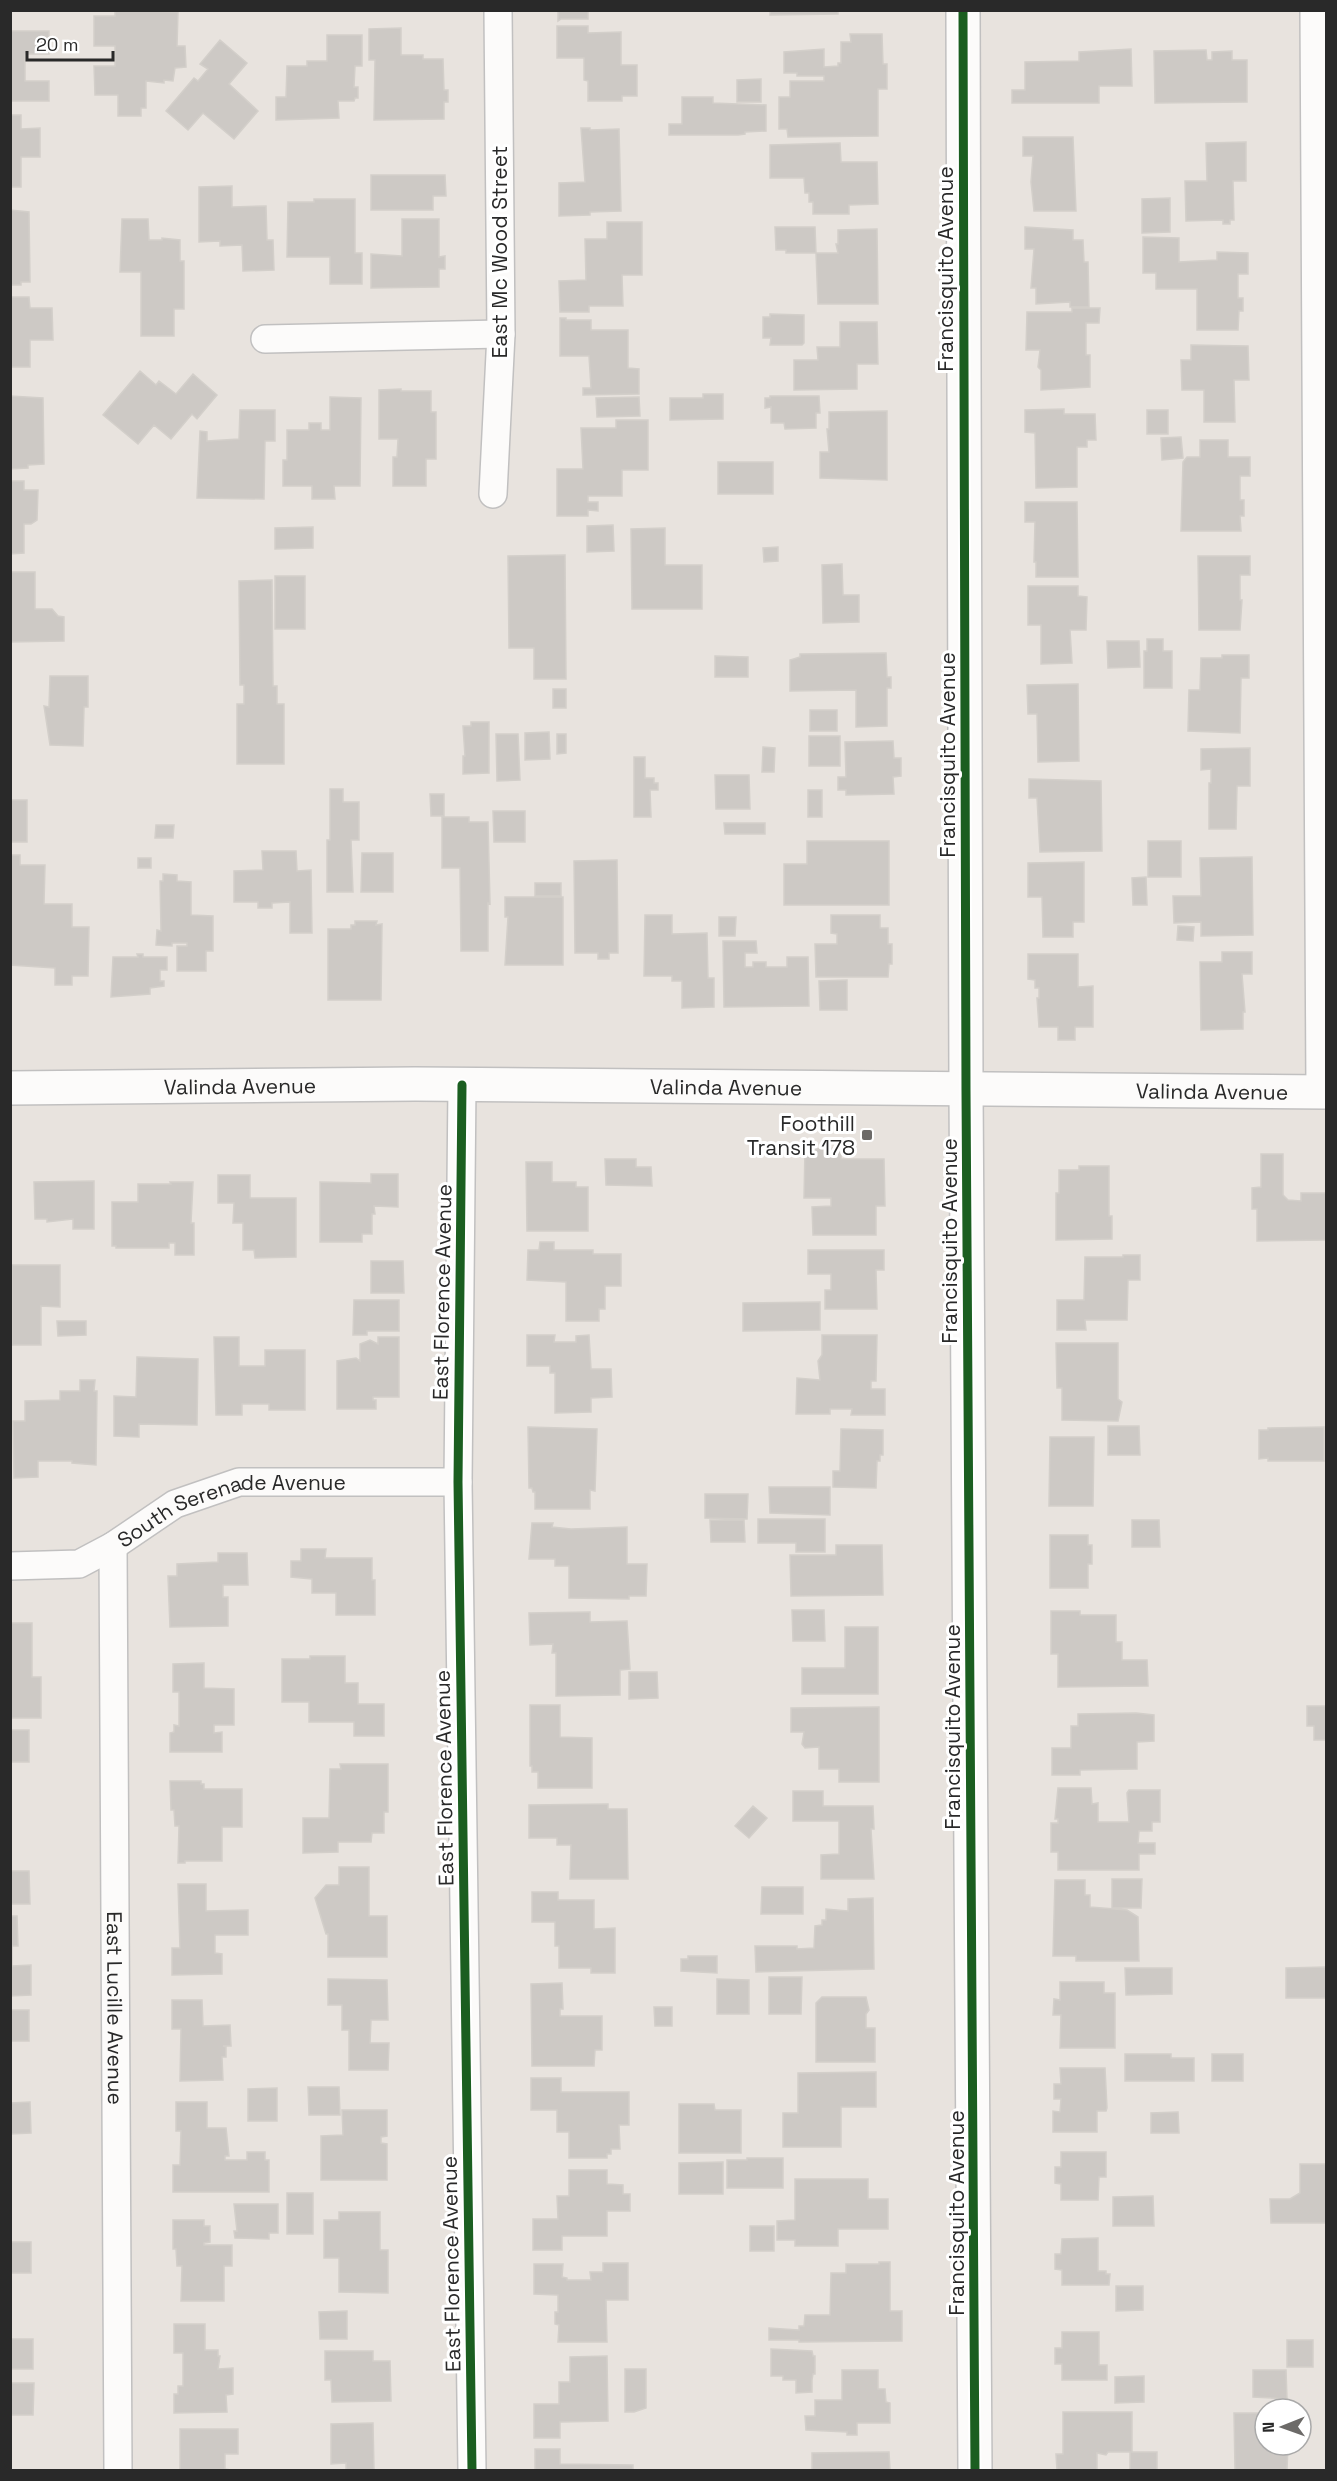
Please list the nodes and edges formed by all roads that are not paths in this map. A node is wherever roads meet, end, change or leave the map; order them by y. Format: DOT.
graph roads {
  1 [pos="498,10"];
  2 [pos="963,10"];
  3 [pos="1314,10"];
  4 [pos="501,334"];
  5 [pos="265,339"];
  6 [pos="493,494"];
  7 [pos="462,1085"];
  8 [pos="10,1088"];
  9 [pos="966,1090"];
  10 [pos="1323,1092"];
  11 [pos="458,1482"];
  12 [pos="113,1546"];
  13 [pos="10,1566"];
  14 [pos="118,2470"];
  15 [pos="472,2470"];
  16 [pos="975,2470"];
  1 -- 4 [label="street, East Mc Wood Street"];
  2 -- 9 [label="street, Francisquito Avenue"];
  3 -- 10 [label="street"];
  4 -- 5 [label="street"];
  4 -- 6 [label="street, East Mc Wood Street"];
  7 -- 8 [label="street, Valinda Avenue"];
  7 -- 9 [label="street, Valinda Avenue"];
  7 -- 11 [label="street, East Florence Avenue"];
  9 -- 10 [label="street, Valinda Avenue"];
  9 -- 16 [label="street, Francisquito Avenue"];
  11 -- 12 [label="street, South Serenade Avenue"];
  11 -- 15 [label="street, East Florence Avenue"];
  12 -- 13 [label="street, South Serenade Avenue"];
  12 -- 14 [label="street, East Lucille Avenue"];
}
